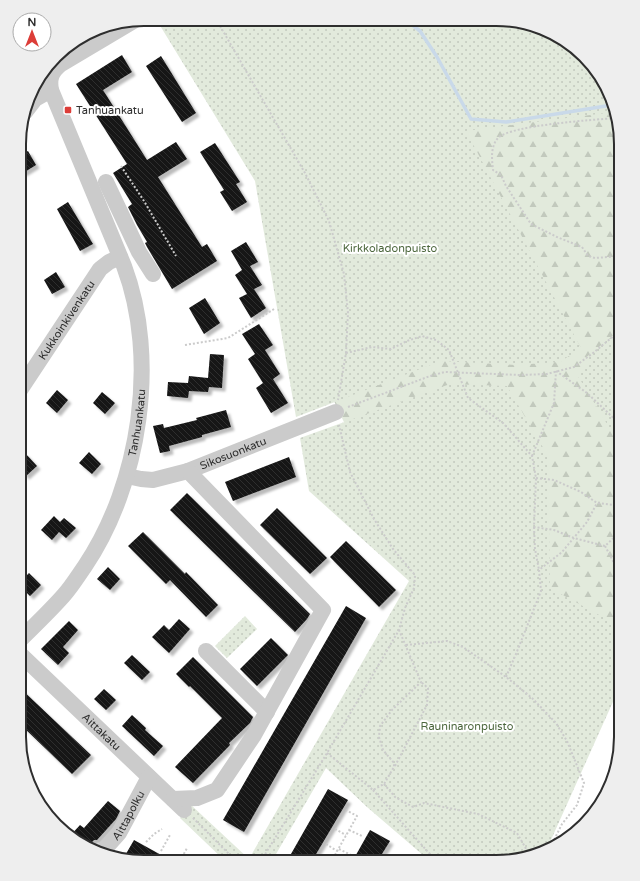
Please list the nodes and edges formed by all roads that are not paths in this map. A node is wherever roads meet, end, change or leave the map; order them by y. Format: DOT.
graph roads {
  1 [pos="122,28"];
  2 [pos="52,69"];
  3 [pos="48,74"];
  4 [pos="51,90"];
  5 [pos="35,99"];
  6 [pos="106,182"];
  7 [pos="120,257"];
  8 [pos="153,274"];
  9 [pos="26,381"];
  10 [pos="336,412"];
  11 [pos="188,471"];
  12 [pos="127,476"];
  13 [pos="26,634"];
  14 [pos="206,651"];
  15 [pos="26,660"];
  16 [pos="267,712"];
  17 [pos="149,777"];
  18 [pos="105,849"];
  1 -- 2 [label="street"];
  3 -- 4 [label="street, Tanhuankatu"];
  4 -- 5 [label="street"];
  4 -- 7 [label="street, Tanhuankatu"];
  6 -- 8 [label="street"];
  7 -- 9 [label="street, Kukkoinkivenkatu"];
  7 -- 12 [label="street, Tanhuankatu"];
  10 -- 11 [label="street, Sikosuonkatu"];
  11 -- 12 [label="street, Sikosuonkatu"];
  11 -- 16 [label="street"];
  12 -- 13 [label="street, Tanhuankatu"];
  14 -- 16 [label="street"];
  15 -- 17 [label="street, Aittakatu"];
  16 -- 17 [label="street, Aittakatu"];
  17 -- 18 [label="street, Aittapolku"];
}
